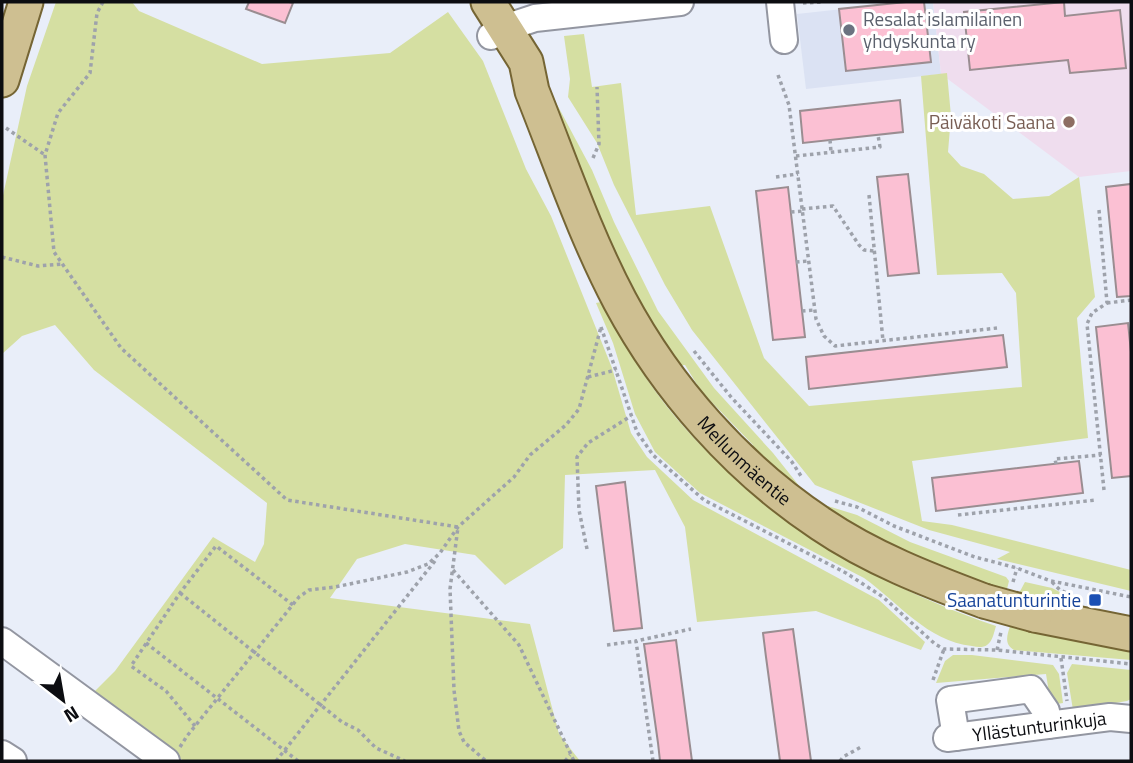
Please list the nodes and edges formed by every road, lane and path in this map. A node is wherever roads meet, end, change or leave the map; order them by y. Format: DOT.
graph roads {
  1 [pos="26,2"];
  2 [pos="103,2"];
  3 [pos="468,2"];
  4 [pos="680,2"];
  5 [pos="816,2"];
  6 [pos="824,2"];
  7 [pos="786,3"];
  8 [pos="495,22"];
  9 [pos="784,40"];
  10 [pos="778,75"];
  11 [pos="2,80"];
  12 [pos="597,86"];
  13 [pos="6,128"];
  14 [pos="878,135"];
  15 [pos="830,140"];
  16 [pos="831,152"];
  17 [pos="45,155"];
  18 [pos="796,156"];
  19 [pos="593,158"];
  20 [pos="798,174"];
  21 [pos="776,177"];
  22 [pos="869,195"];
  23 [pos="802,210"];
  24 [pos="1099,210"];
  25 [pos="791,212"];
  26 [pos="874,251"];
  27 [pos="2,257"];
  28 [pos="809,261"];
  29 [pos="796,262"];
  30 [pos="62,264"];
  31 [pos="1131,300"];
  32 [pos="1107,303"];
  33 [pos="814,310"];
  34 [pos="802,311"];
  35 [pos="601,327"];
  36 [pos="997,328"];
  37 [pos="883,341"];
  38 [pos="694,351"];
  39 [pos="616,370"];
  40 [pos="588,377"];
  41 [pos="631,416"];
  42 [pos="1101,455"];
  43 [pos="1056,464"];
  44 [pos="803,480"];
  45 [pos="1104,490"];
  46 [pos="831,500"];
  47 [pos="1096,500"];
  48 [pos="958,515"];
  49 [pos="458,527"];
  50 [pos="587,549"];
  51 [pos="440,553"];
  52 [pos="1017,568"];
  53 [pos="453,570"];
  54 [pos="1051,581"];
  55 [pos="180,593"];
  56 [pos="1131,597"];
  57 [pos="1079,599"];
  58 [pos="293,605"];
  59 [pos="1000,605"];
  60 [pos="691,629"];
  61 [pos="1131,635"];
  62 [pos="2,641"];
  63 [pos="636,641"];
  64 [pos="146,643"];
  65 [pos="607,645"];
  66 [pos="944,649"];
  67 [pos="997,650"];
  68 [pos="254,652"];
  69 [pos="1061,658"];
  70 [pos="933,680"];
  71 [pos="217,698"];
  72 [pos="321,705"];
  73 [pos="1068,706"];
  74 [pos="1131,719"];
  75 [pos="1048,725"];
  76 [pos="195,726"];
  77 [pos="861,747"];
  78 [pos="285,751"];
  79 [pos="2,754"];
  80 [pos="570,754"];
  81 [pos="172,757"];
  82 [pos="13,761"];
  83 [pos="276,761"];
  84 [pos="298,761"];
  85 [pos="405,761"];
  86 [pos="486,761"];
  87 [pos="565,761"];
  88 [pos="574,761"];
  89 [pos="653,761"];
  90 [pos="840,761"];
  1 -- 11 [label="main road"];
  2 -- 17 [label="path"];
  3 -- 8 [label="main road, Mellunmäentie"];
  4 -- 8 [label="street"];
  5 -- 6 [label="path"];
  5 -- 7 [label="path"];
  7 -- 9 [label="street"];
  8 -- 59 [label="main road, Mellunmäentie"];
  10 -- 18 [label="path"];
  12 -- 19 [label="path"];
  13 -- 17 [label="path"];
  14 -- 16 [label="path"];
  15 -- 16 [label="path"];
  16 -- 18 [label="path"];
  17 -- 30 [label="path"];
  18 -- 20 [label="path"];
  20 -- 21 [label="path"];
  20 -- 23 [label="path"];
  22 -- 26 [label="path"];
  23 -- 25 [label="path"];
  23 -- 26 [label="path"];
  23 -- 28 [label="path"];
  24 -- 32 [label="path"];
  26 -- 37 [label="path"];
  27 -- 30 [label="path"];
  28 -- 29 [label="path"];
  28 -- 33 [label="path"];
  30 -- 49 [label="path"];
  31 -- 32 [label="path"];
  32 -- 42 [label="path"];
  33 -- 34 [label="path"];
  33 -- 37 [label="path"];
  35 -- 40 [label="path"];
  36 -- 37 [label="path"];
  38 -- 44 [label="path"];
  39 -- 40 [label="path"];
  40 -- 49 [label="path"];
  41 -- 50 [label="path"];
  42 -- 43 [label="path"];
  42 -- 45 [label="path"];
  46 -- 52 [label="path"];
  47 -- 48 [label="path"];
  49 -- 51 [label="path"];
  49 -- 53 [label="path"];
  51 -- 58 [label="path"];
  51 -- 72 [label="path"];
  52 -- 54 [label="path"];
  52 -- 59 [label="path"];
  53 -- 80 [label="path"];
  53 -- 86 [label="path"];
  54 -- 56 [label="path"];
  54 -- 57 [label="path"];
  55 -- 58 [label="path"];
  55 -- 64 [label="path"];
  55 -- 68 [label="path"];
  58 -- 68 [label="path"];
  59 -- 61 [label="main road, Mellunmäentie, bridge"];
  59 -- 67 [label="path"];
  60 -- 63 [label="path"];
  62 -- 81 [label="street"];
  63 -- 65 [label="path"];
  63 -- 89 [label="path"];
  64 -- 71 [label="path"];
  64 -- 76 [label="path"];
  66 -- 70 [label="path"];
  68 -- 71 [label="path"];
  68 -- 72 [label="path"];
  69 -- 73 [label="path"];
  71 -- 76 [label="path"];
  71 -- 78 [label="path"];
  72 -- 78 [label="path"];
  72 -- 85 [label="path"];
  74 -- 75 [label="street, Yllästunturinkuja"];
  75 -- 75 [label="street, Yllästunturinkuja"];
  76 -- 81 [label="path"];
  77 -- 90 [label="path"];
  78 -- 83 [label="path"];
  78 -- 84 [label="path"];
  79 -- 82 [label="street"];
  80 -- 87 [label="path"];
  80 -- 88 [label="path"];
}
